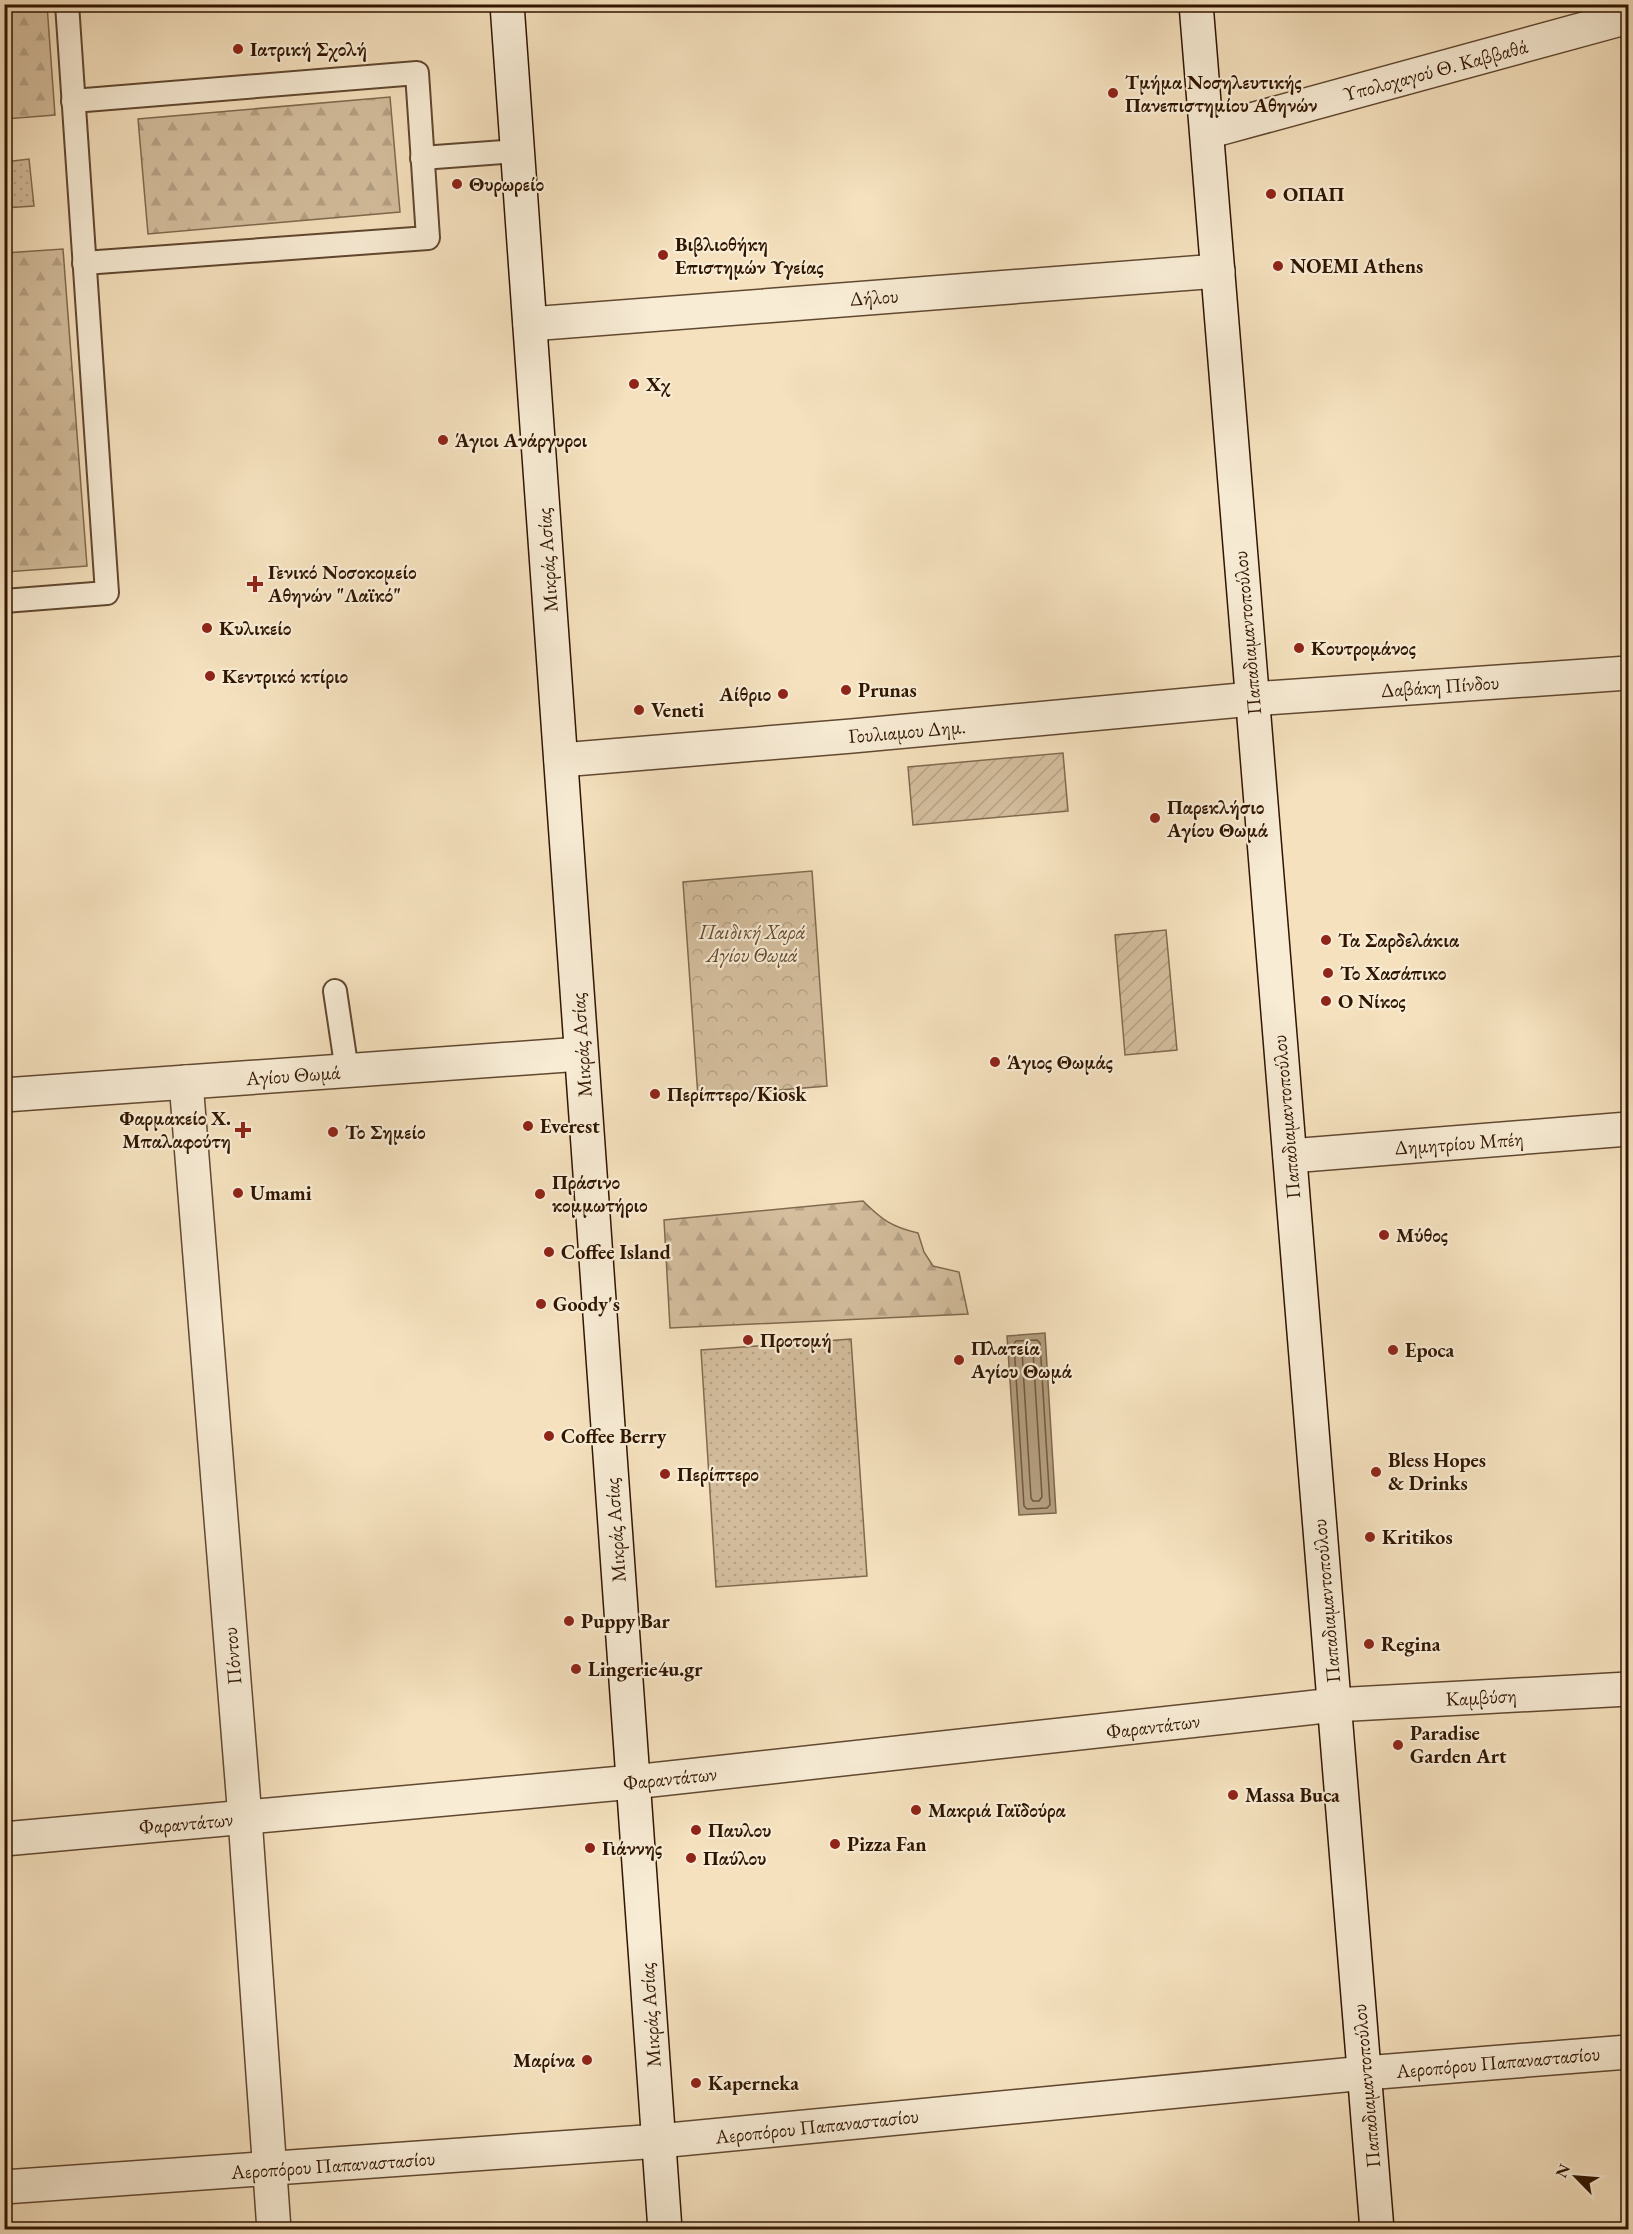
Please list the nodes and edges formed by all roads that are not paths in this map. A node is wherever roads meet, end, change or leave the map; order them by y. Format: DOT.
graph roads {
  1 [pos="67,4"];
  2 [pos="507,4"];
  3 [pos="1196,4"];
  4 [pos="1628,19"];
  5 [pos="73,101"];
  6 [pos="1207,132"];
  7 [pos="517,151"];
  8 [pos="422,159"];
  9 [pos="84,263"];
  10 [pos="1218,271"];
  11 [pos="530,324"];
  12 [pos="4,601"];
  13 [pos="1629,673"];
  14 [pos="1252,699"];
  15 [pos="561,760"];
  16 [pos="335,991"];
  17 [pos="581,1054"];
  18 [pos="347,1071"];
  19 [pos="186,1082"];
  20 [pos="4,1095"];
  21 [pos="1629,1129"];
  22 [pos="1290,1156"];
  23 [pos="1629,1689"];
  24 [pos="1334,1705"];
  25 [pos="633,1782"];
  26 [pos="245,1818"];
  27 [pos="4,1839"];
  28 [pos="1629,2052"];
  29 [pos="1365,2073"];
  30 [pos="659,2141"];
  31 [pos="269,2170"];
  32 [pos="4,2187"];
  33 [pos="274,2229"];
  34 [pos="665,2229"];
  35 [pos="1377,2229"];
  1 -- 5 [label="lane"];
  2 -- 7 [label="street, Μικράς Ασίας"];
  3 -- 6 [label="street, Παπαδιαμαντοπούλου"];
  4 -- 6 [label="street, Υπολοχαγού Θ. Καββαθά"];
  5 -- 8 [label="lane"];
  5 -- 9 [label="lane"];
  6 -- 10 [label="street, Παπαδιαμαντοπούλου"];
  7 -- 8 [label="lane"];
  7 -- 11 [label="street, Μικράς Ασίας"];
  8 -- 9 [label="lane"];
  9 -- 12 [label="lane"];
  10 -- 11 [label="street, Δήλου"];
  10 -- 14 [label="street, Παπαδιαμαντοπούλου"];
  11 -- 15 [label="street, Μικράς Ασίας"];
  13 -- 14 [label="street, Δαβάκη Πίνδου"];
  14 -- 15 [label="street, Γουλιαμου Δημ."];
  14 -- 22 [label="street, Παπαδιαμαντοπούλου"];
  15 -- 17 [label="street, Μικράς Ασίας"];
  16 -- 18 [label="lane"];
  17 -- 18 [label="street, Αγίου Θωμά"];
  17 -- 25 [label="street, Μικράς Ασίας"];
  18 -- 19 [label="street, Αγίου Θωμά"];
  19 -- 20 [label="street, Αγίου Θωμά"];
  19 -- 26 [label="street, Πόντου"];
  21 -- 22 [label="street, Δημητρίου Μπέη"];
  22 -- 24 [label="street, Παπαδιαμαντοπούλου"];
  23 -- 24 [label="street, Καμβύση"];
  24 -- 25 [label="street, Φαραντάτων"];
  24 -- 29 [label="street, Παπαδιαμαντοπούλου"];
  25 -- 26 [label="street, Φαραντάτων"];
  25 -- 30 [label="street, Μικράς Ασίας"];
  26 -- 27 [label="street, Φαραντάτων"];
  26 -- 31 [label="street, Πόντου"];
  28 -- 29 [label="street, Αεροπόρου Παπαναστασίου"];
  29 -- 30 [label="street, Αεροπόρου Παπαναστασίου"];
  29 -- 35 [label="street, Παπαδιαμαντοπούλου"];
  30 -- 31 [label="street, Αεροπόρου Παπαναστασίου"];
  30 -- 34 [label="street, Μικράς Ασίας"];
  31 -- 32 [label="street, Αεροπόρου Παπαναστασίου"];
  31 -- 33 [label="street, Πόντου"];
}
